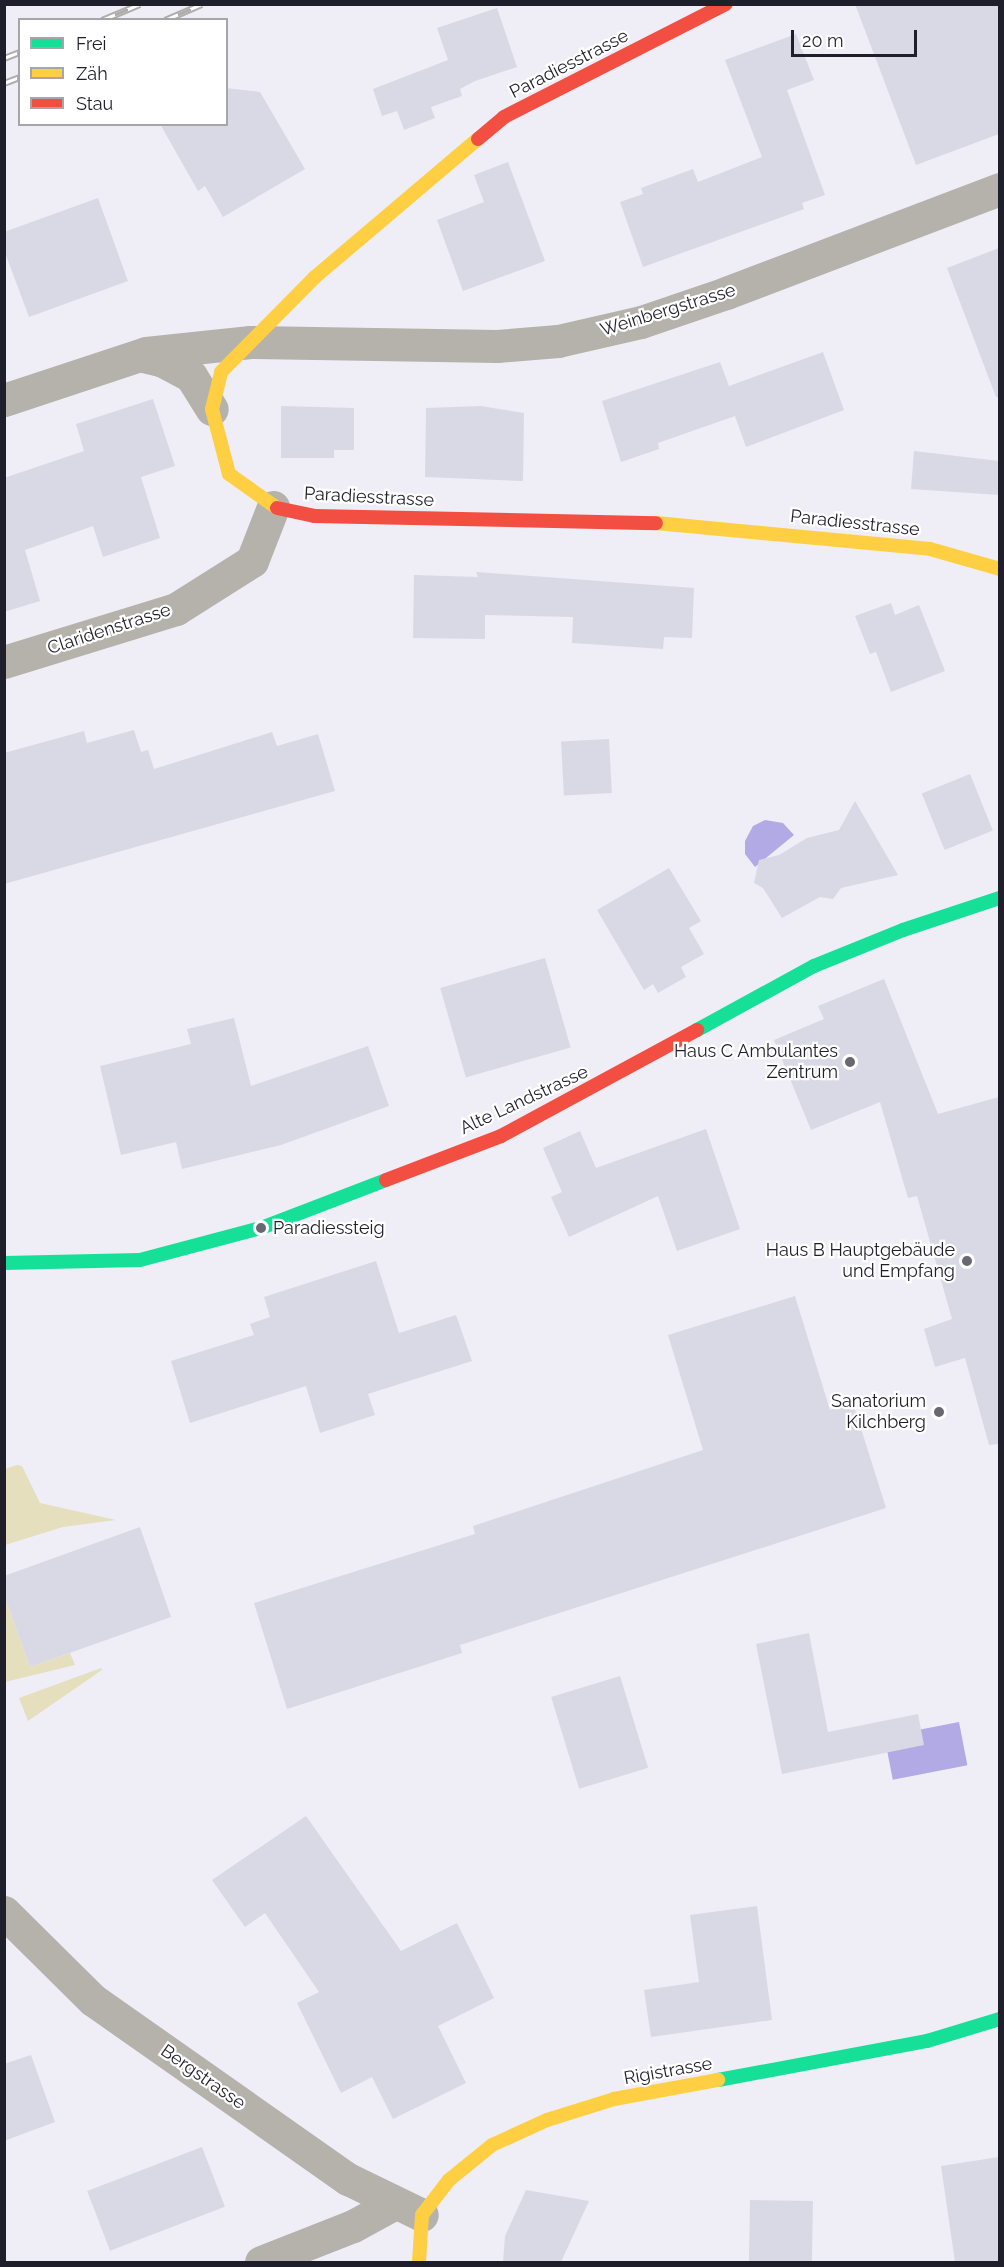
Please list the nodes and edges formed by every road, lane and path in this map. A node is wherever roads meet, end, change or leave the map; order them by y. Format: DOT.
graph roads {
  1 [pos="726,4"];
  2 [pos="999,189"];
  3 [pos="250,342"];
  4 [pos="140,355"];
  5 [pos="4,400"];
  6 [pos="212,409"];
  7 [pos="273,507"];
  8 [pos="999,569"];
  9 [pos="4,662"];
  10 [pos="999,898"];
  11 [pos="4,1263"];
  12 [pos="4,1912"];
  13 [pos="999,2019"];
  14 [pos="409,2209"];
  15 [pos="261,2262"];
  16 [pos="419,2262"];
  1 -- 3 [label="street, Paradiesstrasse"];
  2 -- 3 [label="street, Weinbergstrasse"];
  3 -- 4 [label="street, Weinbergstrasse"];
  3 -- 6 [label="street, Paradiesstrasse"];
  4 -- 5 [label="street, Weinbergstrasse"];
  4 -- 6 [label="street"];
  6 -- 7 [label="street, Paradiesstrasse"];
  7 -- 8 [label="street, Paradiesstrasse"];
  7 -- 9 [label="street, Claridenstrasse"];
  10 -- 11 [label="street, Alte Landstrasse"];
  12 -- 14 [label="street, Bergstrasse"];
  13 -- 14 [label="street, Rigistrasse"];
  14 -- 15 [label="street"];
  14 -- 16 [label="street"];
}
